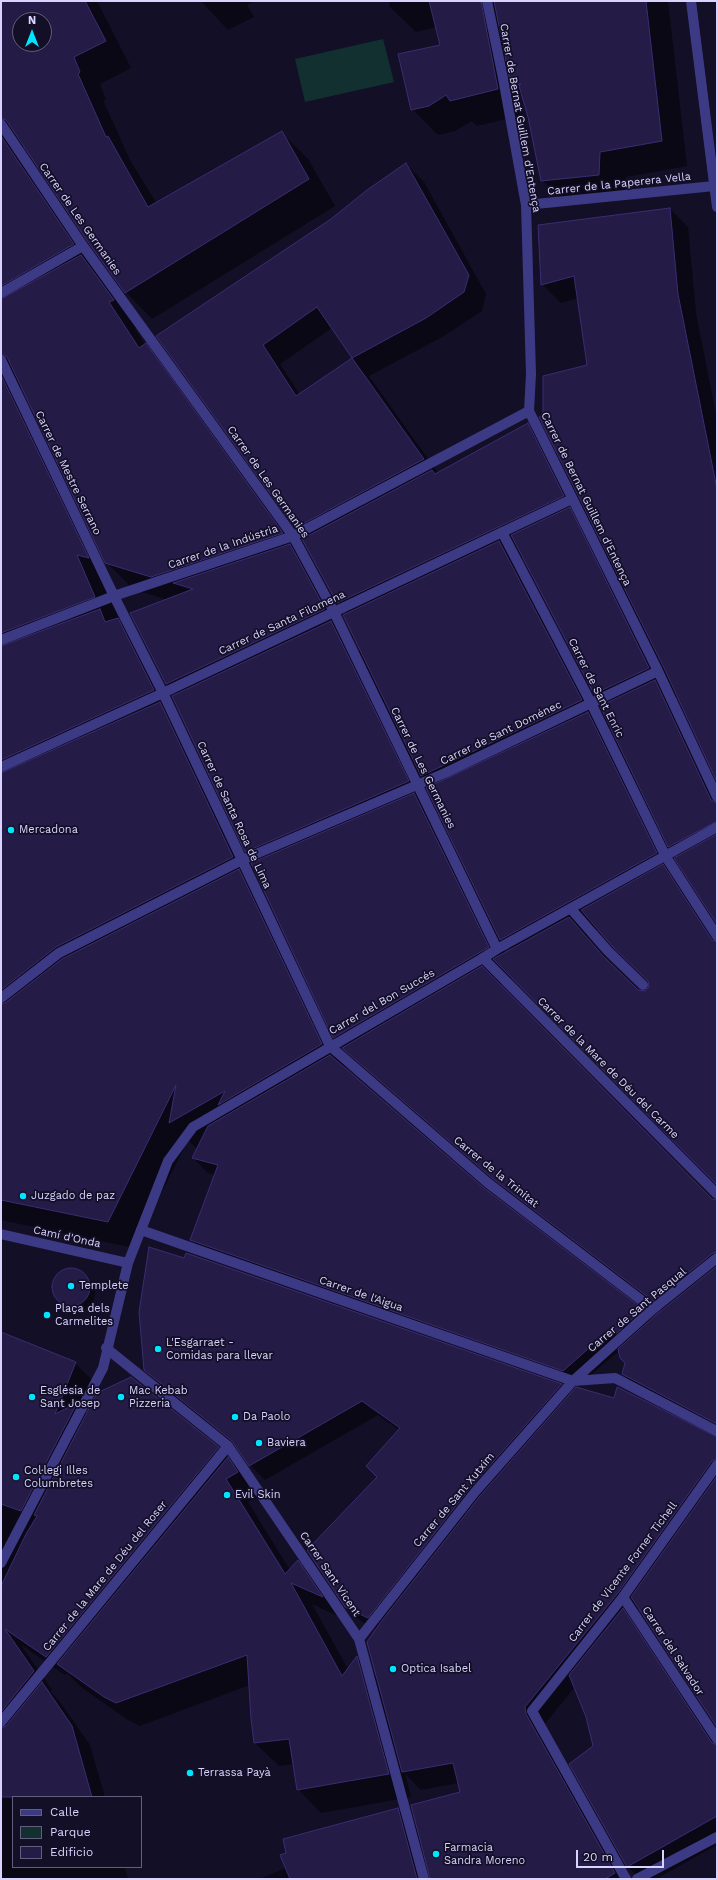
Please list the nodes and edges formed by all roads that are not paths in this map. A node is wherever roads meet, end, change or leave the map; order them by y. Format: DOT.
graph roads {
  1 [pos="487,1"];
  2 [pos="690,1"];
  3 [pos="1,124"];
  4 [pos="714,186"];
  5 [pos="526,205"];
  6 [pos="717,207"];
  7 [pos="83,246"];
  8 [pos="1,294"];
  9 [pos="1,360"];
  10 [pos="529,411"];
  11 [pos="572,499"];
  12 [pos="502,532"];
  13 [pos="293,536"];
  14 [pos="114,596"];
  15 [pos="334,612"];
  16 [pos="1,640"];
  17 [pos="658,671"];
  18 [pos="163,693"];
  19 [pos="591,703"];
  20 [pos="1,767"];
  21 [pos="417,784"];
  22 [pos="717,797"];
  23 [pos="717,827"];
  24 [pos="666,857"];
  25 [pos="242,860"];
  26 [pos="570,909"];
  27 [pos="717,936"];
  28 [pos="497,949"];
  29 [pos="483,958"];
  30 [pos="642,985"];
  31 [pos="1,998"];
  32 [pos="330,1046"];
  33 [pos="717,1194"];
  34 [pos="141,1230"];
  35 [pos="1,1234"];
  36 [pos="717,1258"];
  37 [pos="128,1263"];
  38 [pos="653,1309"];
  39 [pos="106,1348"];
  40 [pos="573,1381"];
  41 [pos="717,1431"];
  42 [pos="228,1446"];
  43 [pos="717,1465"];
  44 [pos="1,1563"];
  45 [pos="623,1596"];
  46 [pos="359,1639"];
  47 [pos="1,1722"];
  48 [pos="717,1739"];
  49 [pos="717,1837"];
  50 [pos="424,1879"];
  51 [pos="626,1879"];
  52 [pos="637,1879"];
  1 -- 5 [label="street, Carrer de Bernat Guillem d'Entença"];
  2 -- 4 [label="street"];
  3 -- 7 [label="street, Carrer de Les Germanies"];
  4 -- 5 [label="street, Carrer de la Paperera Vella"];
  4 -- 6 [label="street"];
  5 -- 10 [label="street, Carrer de Bernat Guillem d'Entença"];
  7 -- 8 [label="street"];
  7 -- 13 [label="street, Carrer de Les Germanies"];
  9 -- 14 [label="street, Carrer de Mestre Serrano"];
  10 -- 11 [label="street, Carrer de Bernat Guillem d'Entença"];
  10 -- 13 [label="street, Carrer de la Indústria"];
  11 -- 12 [label="street, Carrer de Santa Filomena"];
  11 -- 17 [label="street, Carrer de Bernat Guillem d'Entença"];
  12 -- 15 [label="street, Carrer de Santa Filomena"];
  12 -- 19 [label="street, Carrer de Sant Enric"];
  13 -- 14 [label="street, Carrer de la Indústria"];
  13 -- 15 [label="street, Carrer de Les Germanies"];
  14 -- 16 [label="street, Carrer de la Indústria"];
  14 -- 18 [label="street, Carrer de Santa Rosa de Lima"];
  15 -- 18 [label="street, Carrer de Santa Filomena"];
  15 -- 21 [label="street, Carrer de Les Germanies"];
  17 -- 19 [label="street, Carrer de Sant Doménec"];
  17 -- 22 [label="street, Carrer de Bernat Guillem d'Entença"];
  18 -- 20 [label="street, Carrer de Santa Filomena"];
  18 -- 25 [label="street, Carrer de Santa Rosa de Lima"];
  19 -- 21 [label="street, Carrer de Sant Doménec"];
  19 -- 24 [label="street, Carrer de Sant Enric"];
  21 -- 25 [label="street, Carrer de Sant Doménec"];
  21 -- 28 [label="street, Carrer de Les Germanies"];
  23 -- 24 [label="street, Carrer del Bon Succés"];
  24 -- 26 [label="street, Carrer del Bon Succés"];
  24 -- 27 [label="street, Carrer de Sant Enric"];
  25 -- 31 [label="street, Carrer de Sant Doménec"];
  25 -- 32 [label="street, Carrer de Santa Rosa de Lima"];
  26 -- 28 [label="street, Carrer del Bon Succés"];
  26 -- 30 [label="street"];
  28 -- 29 [label="street, Carrer del Bon Succés"];
  29 -- 32 [label="street, Carrer del Bon Succés"];
  29 -- 33 [label="street, Carrer de la Mare de Déu del Carme"];
  32 -- 34 [label="street, Carrer del Bon Succés"];
  32 -- 38 [label="street, Carrer de la Trinitat"];
  34 -- 37 [label="street, Carrer del Bon Succés"];
  34 -- 40 [label="street, Carrer de l'Aigua"];
  35 -- 37 [label="street, Camí d'Onda"];
  36 -- 38 [label="street, Carrer de Sant Pasqual"];
  37 -- 39 [label="street, Carrer del Bon Succés"];
  38 -- 40 [label="street, Carrer de Sant Pasqual"];
  39 -- 42 [label="street, Carrer Sant Vicent"];
  39 -- 44 [label="street, Carrer del Bon Succés"];
  40 -- 41 [label="street"];
  40 -- 46 [label="street, Carrer de Sant Xutxim"];
  42 -- 46 [label="street, Carrer Sant Vicent"];
  42 -- 47 [label="street, Carrer de la Mare de Déu del Roser"];
  43 -- 45 [label="street, Carrer de Vicente Forner Tichell"];
  45 -- 48 [label="street, Carrer del Salvador"];
  45 -- 51 [label="street, Carrer de Vicente Forner Tichell"];
  46 -- 50 [label="street, Carrer Sant Vicent"];
  49 -- 52 [label="street"];
}
